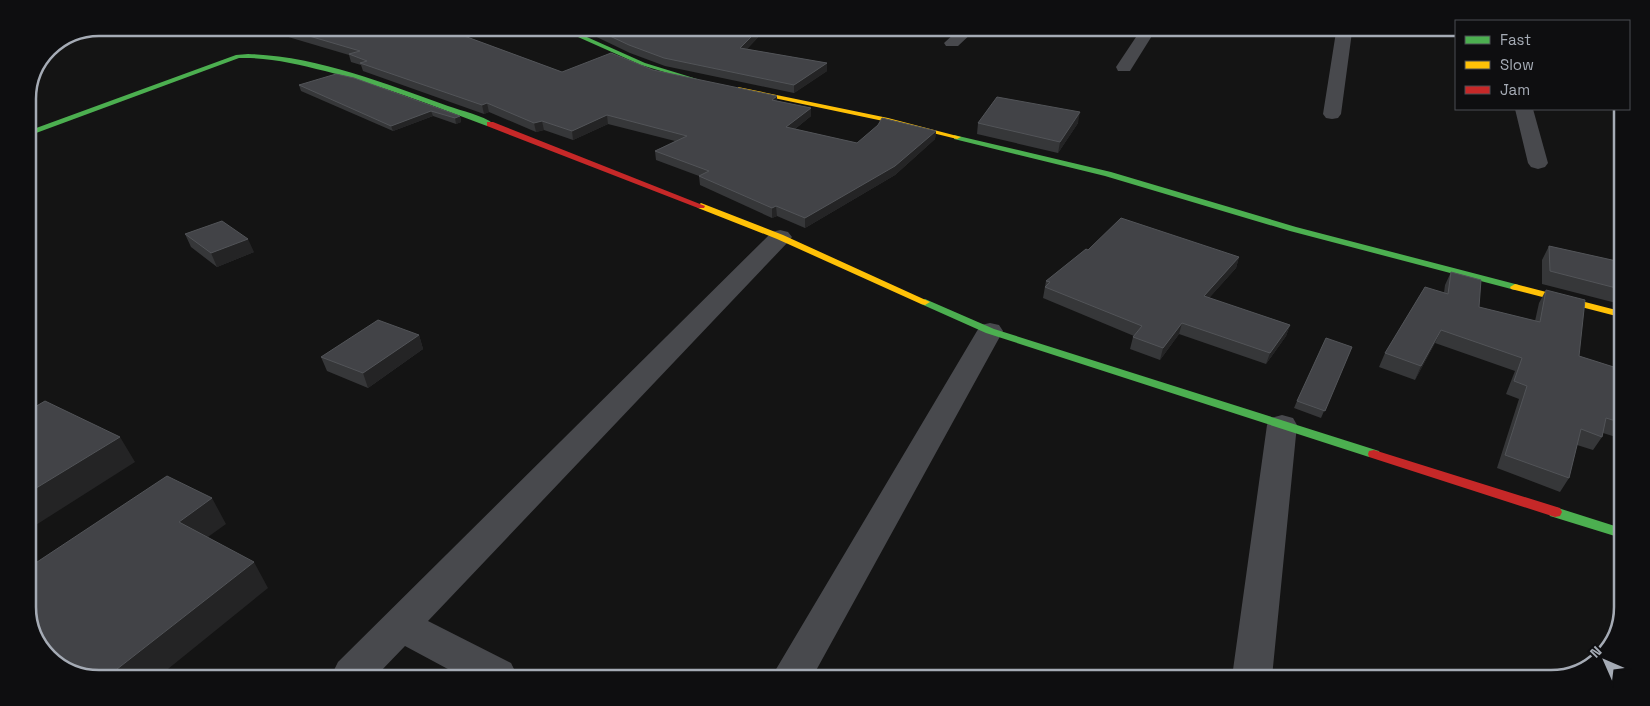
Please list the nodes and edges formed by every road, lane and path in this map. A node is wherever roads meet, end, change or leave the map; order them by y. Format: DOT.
graph roads {
  1 [pos="577,36"];
  2 [pos="960,36"];
  3 [pos="1145,36"];
  4 [pos="1343,36"];
  5 [pos="952,43"];
  6 [pos="1124,66"];
  7 [pos="708,82"];
  8 [pos="727,86"];
  9 [pos="1524,110"];
  10 [pos="1332,114"];
  11 [pos="36,131"];
  12 [pos="1538,163"];
  13 [pos="780,237"];
  14 [pos="1614,312"];
  15 [pos="990,331"];
  16 [pos="1282,425"];
  17 [pos="1614,531"];
  18 [pos="400,625"];
  19 [pos="356,670"];
  20 [pos="488,670"];
  21 [pos="795,670"];
  22 [pos="1253,670"];
  1 -- 7 [label="street"];
  2 -- 5 [label="street"];
  3 -- 6 [label="street"];
  4 -- 10 [label="street"];
  8 -- 14 [label="street"];
  9 -- 12 [label="street"];
  11 -- 13 [label="street"];
  13 -- 15 [label="street"];
  13 -- 18 [label="street"];
  15 -- 16 [label="street"];
  15 -- 21 [label="street"];
  16 -- 17 [label="street"];
  16 -- 22 [label="street"];
  18 -- 19 [label="street"];
  18 -- 20 [label="street"];
}
